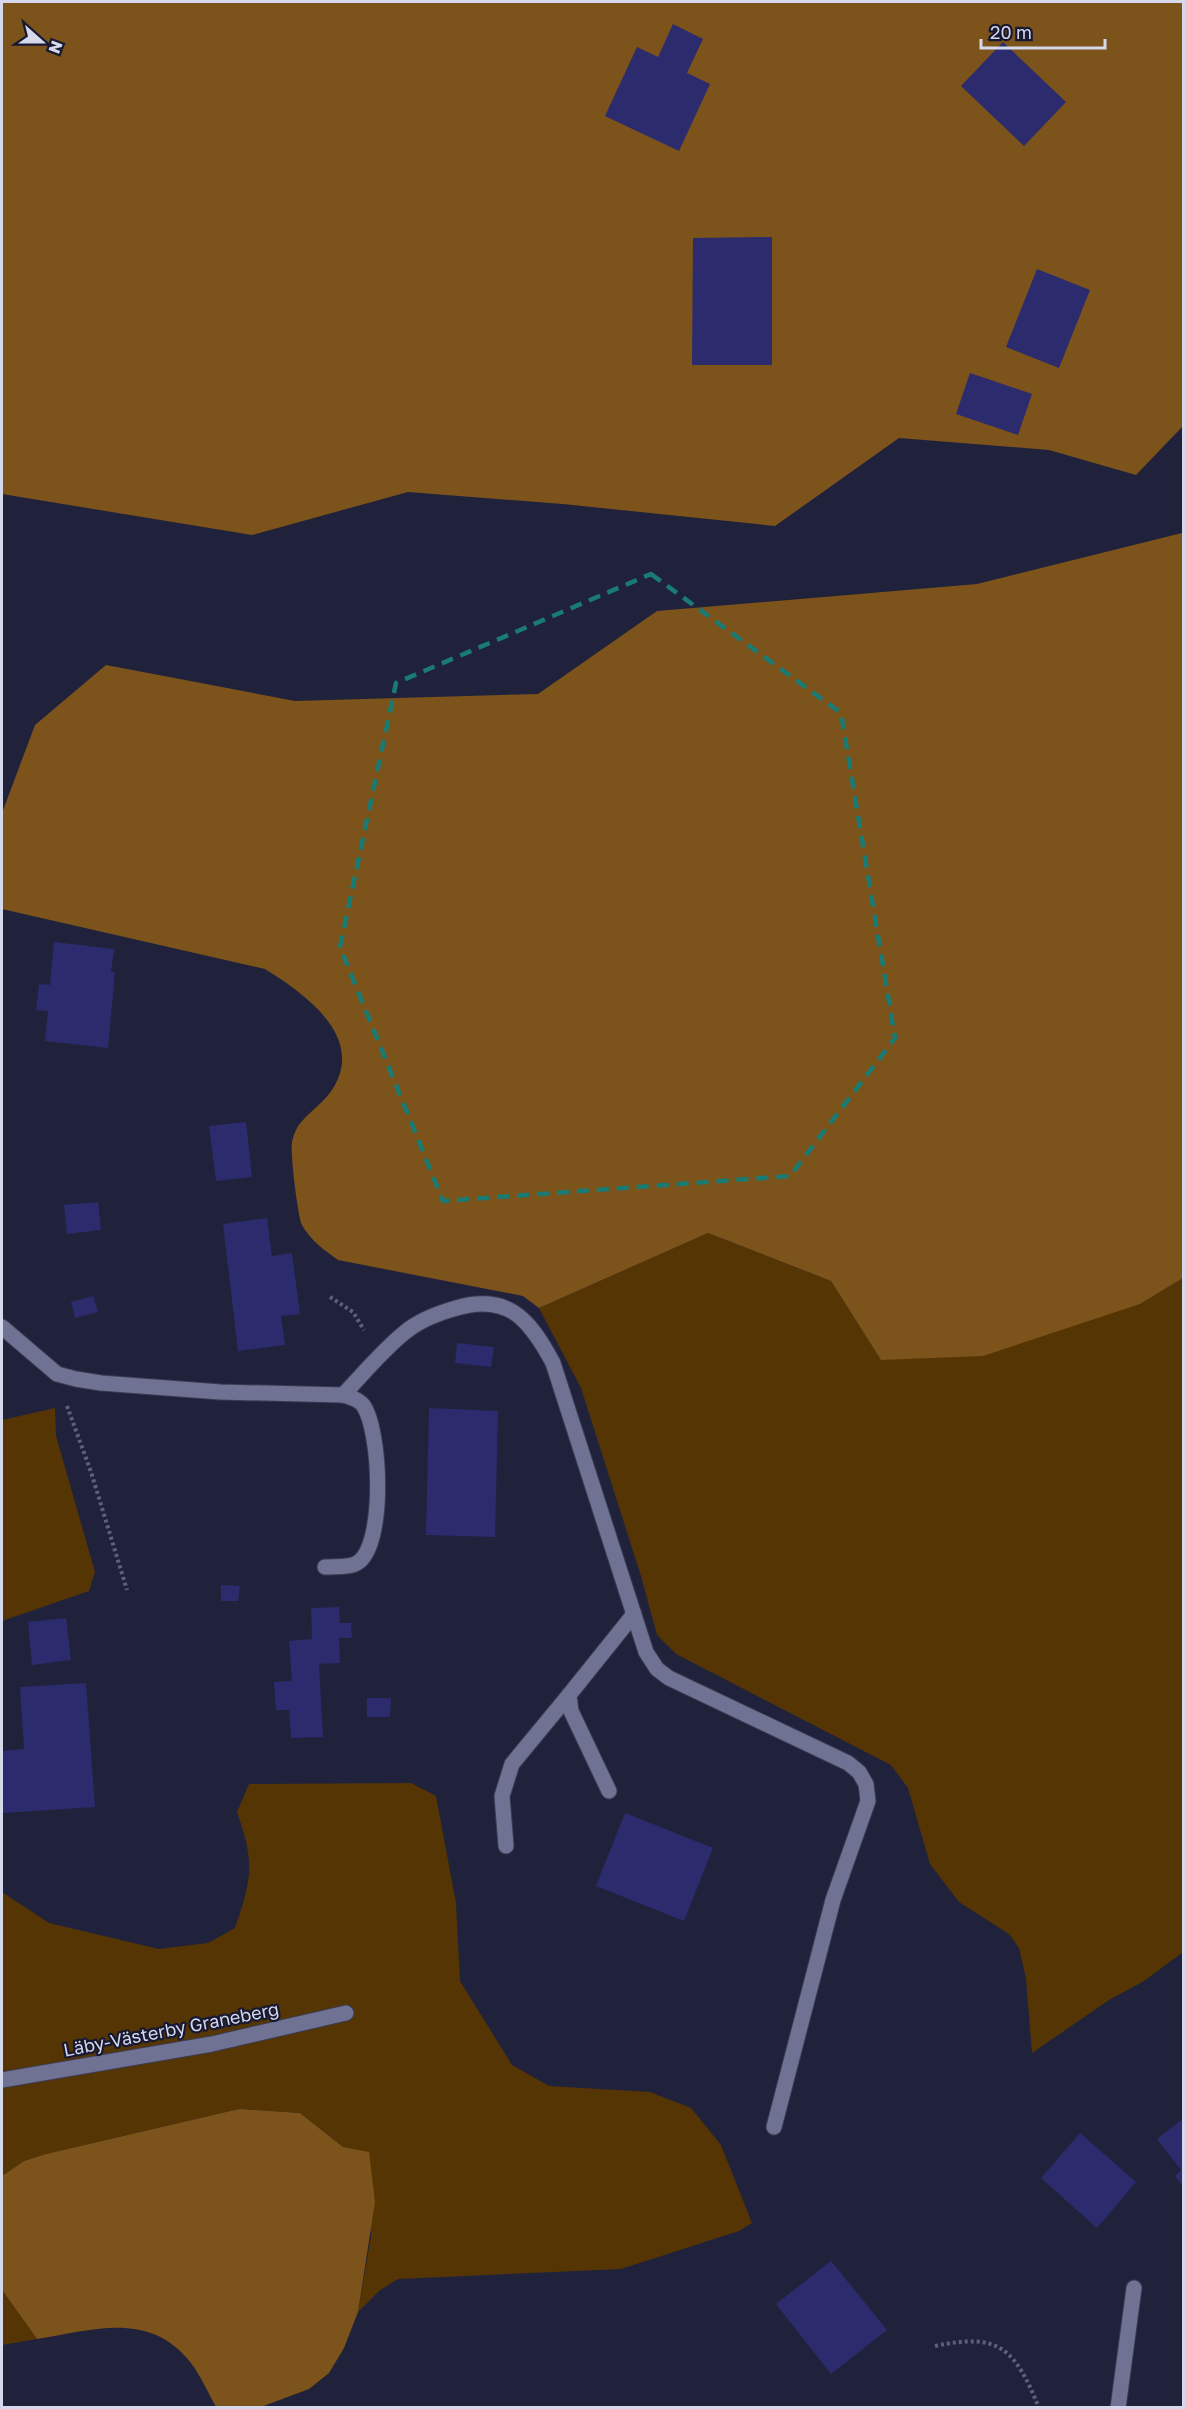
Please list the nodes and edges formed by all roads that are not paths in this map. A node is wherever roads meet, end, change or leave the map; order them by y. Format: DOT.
graph roads {
  1 [pos="2,1327"];
  2 [pos="343,1395"];
  3 [pos="325,1567"];
  4 [pos="634,1614"];
  5 [pos="569,1695"];
  6 [pos="609,1791"];
  7 [pos="506,1846"];
  8 [pos="346,2013"];
  9 [pos="2,2080"];
  10 [pos="774,2127"];
  11 [pos="1134,2288"];
  12 [pos="1118,2408"];
  1 -- 2 [label="street"];
  2 -- 3 [label="street"];
  2 -- 4 [label="street"];
  4 -- 5 [label="street"];
  4 -- 10 [label="street"];
  5 -- 6 [label="street"];
  5 -- 7 [label="street"];
  8 -- 9 [label="street, Läby-Västerby Graneberg"];
  11 -- 12 [label="street"];
}
